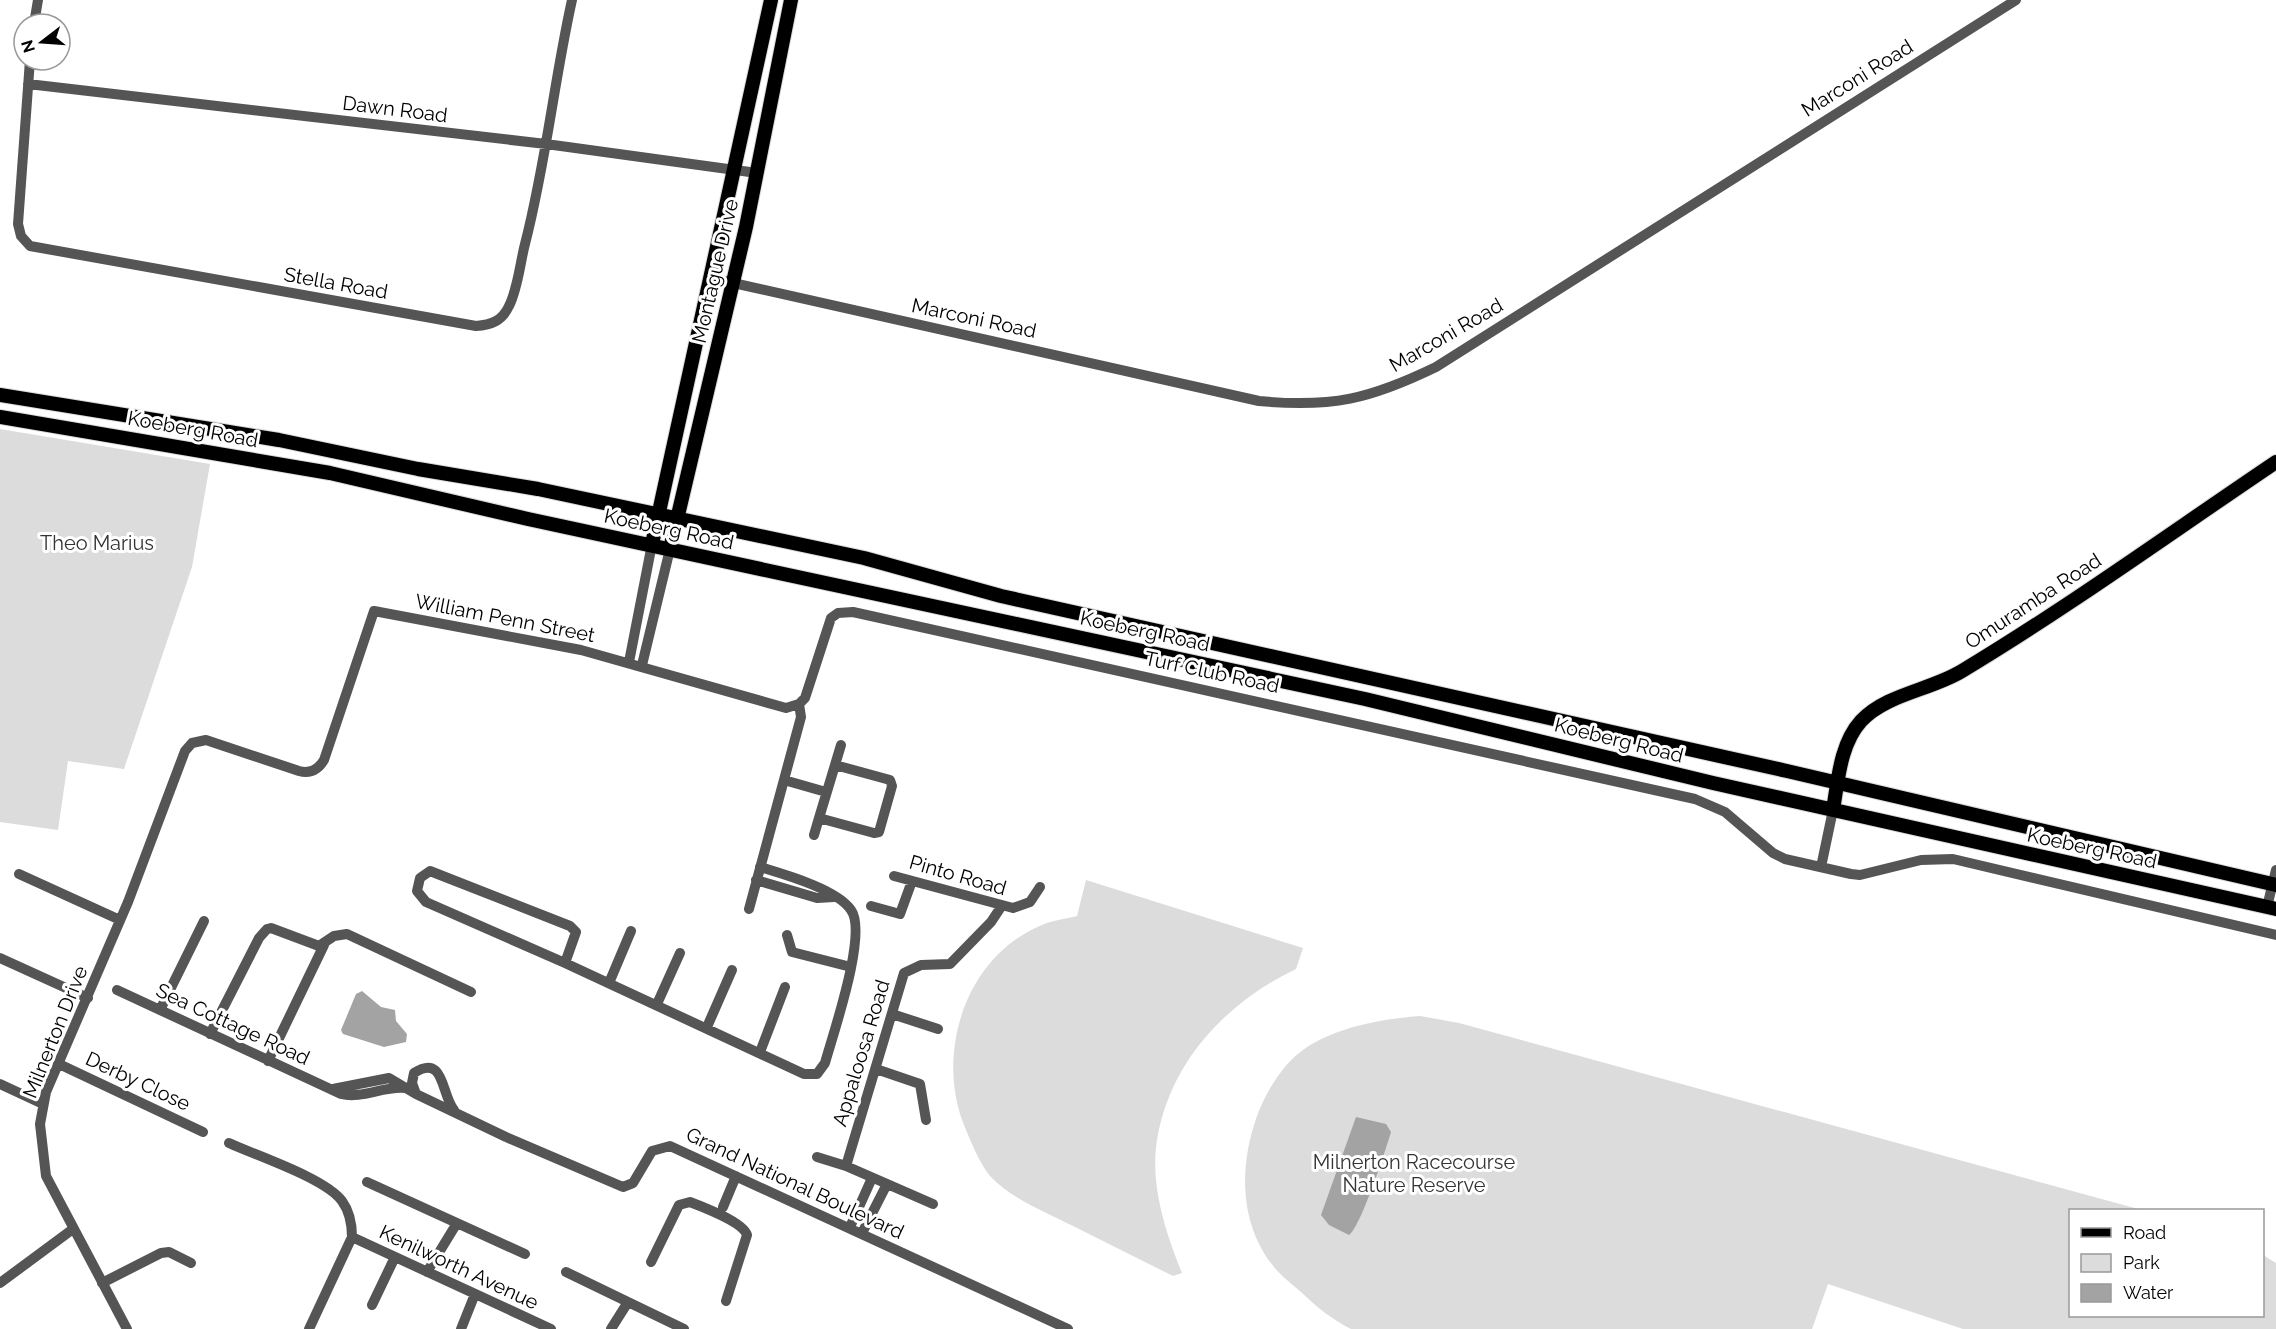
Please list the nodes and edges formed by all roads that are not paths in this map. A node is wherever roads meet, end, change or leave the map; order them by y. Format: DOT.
graph roads {
  1 [pos="572,0"];
  2 [pos="771,0"];
  3 [pos="791,0"];
  4 [pos="2016,0"];
  5 [pos="29,72"];
  6 [pos="28,84"];
  7 [pos="546,144"];
  8 [pos="735,169"];
  9 [pos="757,173"];
  10 [pos="711,278"];
  11 [pos="733,283"];
  12 [pos="0,395"];
  13 [pos="0,417"];
  14 [pos="2276,462"];
  15 [pos="658,515"];
  16 [pos="678,519"];
  17 [pos="652,544"];
  18 [pos="670,549"];
  19 [pos="629,662"];
  20 [pos="642,665"];
  21 [pos="800,704"];
  22 [pos="190,745"];
  23 [pos="841,745"];
  24 [pos="835,765"];
  25 [pos="784,780"];
  26 [pos="1838,783"];
  27 [pos="826,792"];
  28 [pos="1833,810"];
  29 [pos="819,818"];
  30 [pos="814,835"];
  31 [pos="760,867"];
  32 [pos="1821,867"];
  33 [pos="19,874"];
  34 [pos="894,876"];
  35 [pos="756,880"];
  36 [pos="2275,880"];
  37 [pos="912,881"];
  38 [pos="1040,887"];
  39 [pos="834,897"];
  40 [pos="871,906"];
  41 [pos="1001,907"];
  42 [pos="2272,908"];
  43 [pos="748,909"];
  44 [pos="120,920"];
  45 [pos="204,921"];
  46 [pos="631,931"];
  47 [pos="788,935"];
  48 [pos="2276,935"];
  49 [pos="324,945"];
  50 [pos="680,953"];
  51 [pos="0,958"];
  52 [pos="565,963"];
  53 [pos="852,967"];
  54 [pos="732,970"];
  55 [pos="609,983"];
  56 [pos="785,987"];
  57 [pos="117,990"];
  58 [pos="471,992"];
  59 [pos="88,999"];
  60 [pos="657,1004"];
  61 [pos="160,1010"];
  62 [pos="892,1014"];
  63 [pos="707,1027"];
  64 [pos="938,1029"];
  65 [pos="210,1034"];
  66 [pos="760,1052"];
  67 [pos="268,1061"];
  68 [pos="59,1064"];
  69 [pos="876,1069"];
  70 [pos="0,1084"];
  71 [pos="416,1094"];
  72 [pos="43,1104"];
  73 [pos="456,1112"];
  74 [pos="926,1120"];
  75 [pos="203,1132"];
  76 [pos="229,1143"];
  77 [pos="817,1157"];
  78 [pos="846,1166"];
  79 [pos="736,1176"];
  80 [pos="872,1178"];
  81 [pos="367,1182"];
  82 [pos="887,1184"];
  83 [pos="933,1204"];
  84 [pos="723,1207"];
  85 [pos="457,1223"];
  86 [pos="850,1227"];
  87 [pos="73,1229"];
  88 [pos="862,1233"];
  89 [pos="352,1237"];
  90 [pos="525,1254"];
  91 [pos="395,1257"];
  92 [pos="651,1262"];
  93 [pos="191,1263"];
  94 [pos="427,1272"];
  95 [pos="566,1272"];
  96 [pos="0,1283"];
  97 [pos="102,1284"];
  98 [pos="476,1294"];
  99 [pos="726,1301"];
  100 [pos="628,1302"];
  101 [pos="372,1305"];
  102 [pos="127,1329"];
  103 [pos="309,1329"];
  104 [pos="461,1329"];
  105 [pos="552,1329"];
  106 [pos="611,1329"];
  107 [pos="684,1329"];
  108 [pos="1068,1329"];
  1 -- 7 [label="street, Stella Road"];
  2 -- 8 [label="main road, Montague Drive"];
  3 -- 9 [label="main road, Montague Drive"];
  4 -- 11 [label="street, Marconi Road"];
  5 -- 6 [label="street, Stella Road"];
  6 -- 7 [label="street, Dawn Road"];
  6 -- 7 [label="street, Stella Road"];
  7 -- 8 [label="street, Dawn Road"];
  8 -- 9 [label="street, Dawn Road"];
  8 -- 10 [label="main road, Montague Drive"];
  9 -- 11 [label="main road, Montague Drive"];
  10 -- 11 [label="street, Marconi Road"];
  10 -- 15 [label="main road, Montague Drive"];
  11 -- 16 [label="main road, Montague Drive"];
  12 -- 15 [label="main road, Koeberg Road"];
  13 -- 17 [label="main road, Koeberg Road"];
  14 -- 26 [label="main road, Omuramba Road"];
  15 -- 16 [label="main road, Koeberg Road"];
  15 -- 17 [label="main road, Montague Drive"];
  16 -- 18 [label="main road, Montague Drive"];
  16 -- 26 [label="main road, Koeberg Road"];
  17 -- 18 [label="main road, Koeberg Road"];
  17 -- 19 [label="street"];
  18 -- 20 [label="street"];
  18 -- 28 [label="main road, Koeberg Road"];
  19 -- 20 [label="street, William Penn Street"];
  19 -- 22 [label="street, William Penn Street"];
  20 -- 21 [label="street"];
  21 -- 25 [label="street"];
  21 -- 32 [label="street, Turf Club Road"];
  22 -- 44 [label="street, Milnerton Drive"];
  23 -- 24 [label="street"];
  24 -- 27 [label="street"];
  24 -- 29 [label="street"];
  25 -- 27 [label="street"];
  25 -- 31 [label="street"];
  26 -- 28 [label="main road, Omuramba Road"];
  26 -- 36 [label="main road, Koeberg Road"];
  27 -- 29 [label="street"];
  28 -- 32 [label="street"];
  28 -- 42 [label="main road, Koeberg Road"];
  29 -- 30 [label="street"];
  31 -- 35 [label="street"];
  31 -- 39 [label="street"];
  32 -- 48 [label="street, Turf Club Road"];
  33 -- 44 [label="street"];
  34 -- 37 [label="street, Pinto Road"];
  35 -- 39 [label="street"];
  35 -- 43 [label="street"];
  36 -- 42 [label="street"];
  37 -- 40 [label="street"];
  37 -- 41 [label="street, Pinto Road"];
  38 -- 41 [label="street, Pinto Road"];
  39 -- 53 [label="street"];
  41 -- 62 [label="street, Appaloosa Road"];
  44 -- 59 [label="street, Milnerton Drive"];
  45 -- 61 [label="street"];
  46 -- 55 [label="street"];
  47 -- 53 [label="street"];
  49 -- 58 [label="street"];
  49 -- 65 [label="street"];
  49 -- 67 [label="street"];
  50 -- 60 [label="street"];
  51 -- 59 [label="street"];
  52 -- 52 [label="street"];
  52 -- 55 [label="street"];
  53 -- 66 [label="street"];
  54 -- 63 [label="street"];
  55 -- 60 [label="street"];
  56 -- 66 [label="street"];
  57 -- 61 [label="street, Sea Cottage Road"];
  59 -- 68 [label="street, Milnerton Drive"];
  60 -- 63 [label="street"];
  61 -- 65 [label="street, Sea Cottage Road"];
  62 -- 64 [label="street"];
  62 -- 69 [label="street, Appaloosa Road"];
  63 -- 66 [label="street"];
  65 -- 67 [label="street, Sea Cottage Road"];
  67 -- 71 [label="street, Sea Cottage Road"];
  68 -- 72 [label="street, Milnerton Drive"];
  68 -- 75 [label="street, Derby Close"];
  69 -- 74 [label="street"];
  69 -- 78 [label="street, Appaloosa Road"];
  70 -- 72 [label="street"];
  71 -- 73 [label="street, Grand National Boulevard"];
  71 -- 73 [label="street"];
  72 -- 87 [label="street, Milnerton Drive"];
  73 -- 79 [label="street, Grand National Boulevard"];
  76 -- 89 [label="street"];
  77 -- 78 [label="street"];
  78 -- 80 [label="street"];
  79 -- 84 [label="street"];
  79 -- 86 [label="street, Grand National Boulevard"];
  80 -- 82 [label="street"];
  80 -- 86 [label="street"];
  81 -- 85 [label="street"];
  82 -- 83 [label="street"];
  82 -- 88 [label="street"];
  85 -- 90 [label="street"];
  85 -- 94 [label="street"];
  86 -- 88 [label="street, Grand National Boulevard"];
  87 -- 96 [label="street"];
  87 -- 97 [label="street, Milnerton Drive"];
  88 -- 108 [label="street, Grand National Boulevard"];
  89 -- 91 [label="street, Kenilworth Avenue"];
  89 -- 103 [label="street"];
  91 -- 94 [label="street, Kenilworth Avenue"];
  91 -- 101 [label="street"];
  92 -- 99 [label="street"];
  93 -- 97 [label="street"];
  94 -- 98 [label="street, Kenilworth Avenue"];
  95 -- 100 [label="street"];
  97 -- 102 [label="street, Milnerton Drive"];
  98 -- 104 [label="street"];
  98 -- 105 [label="street, Kenilworth Avenue"];
  100 -- 106 [label="street"];
  100 -- 107 [label="street"];
}
